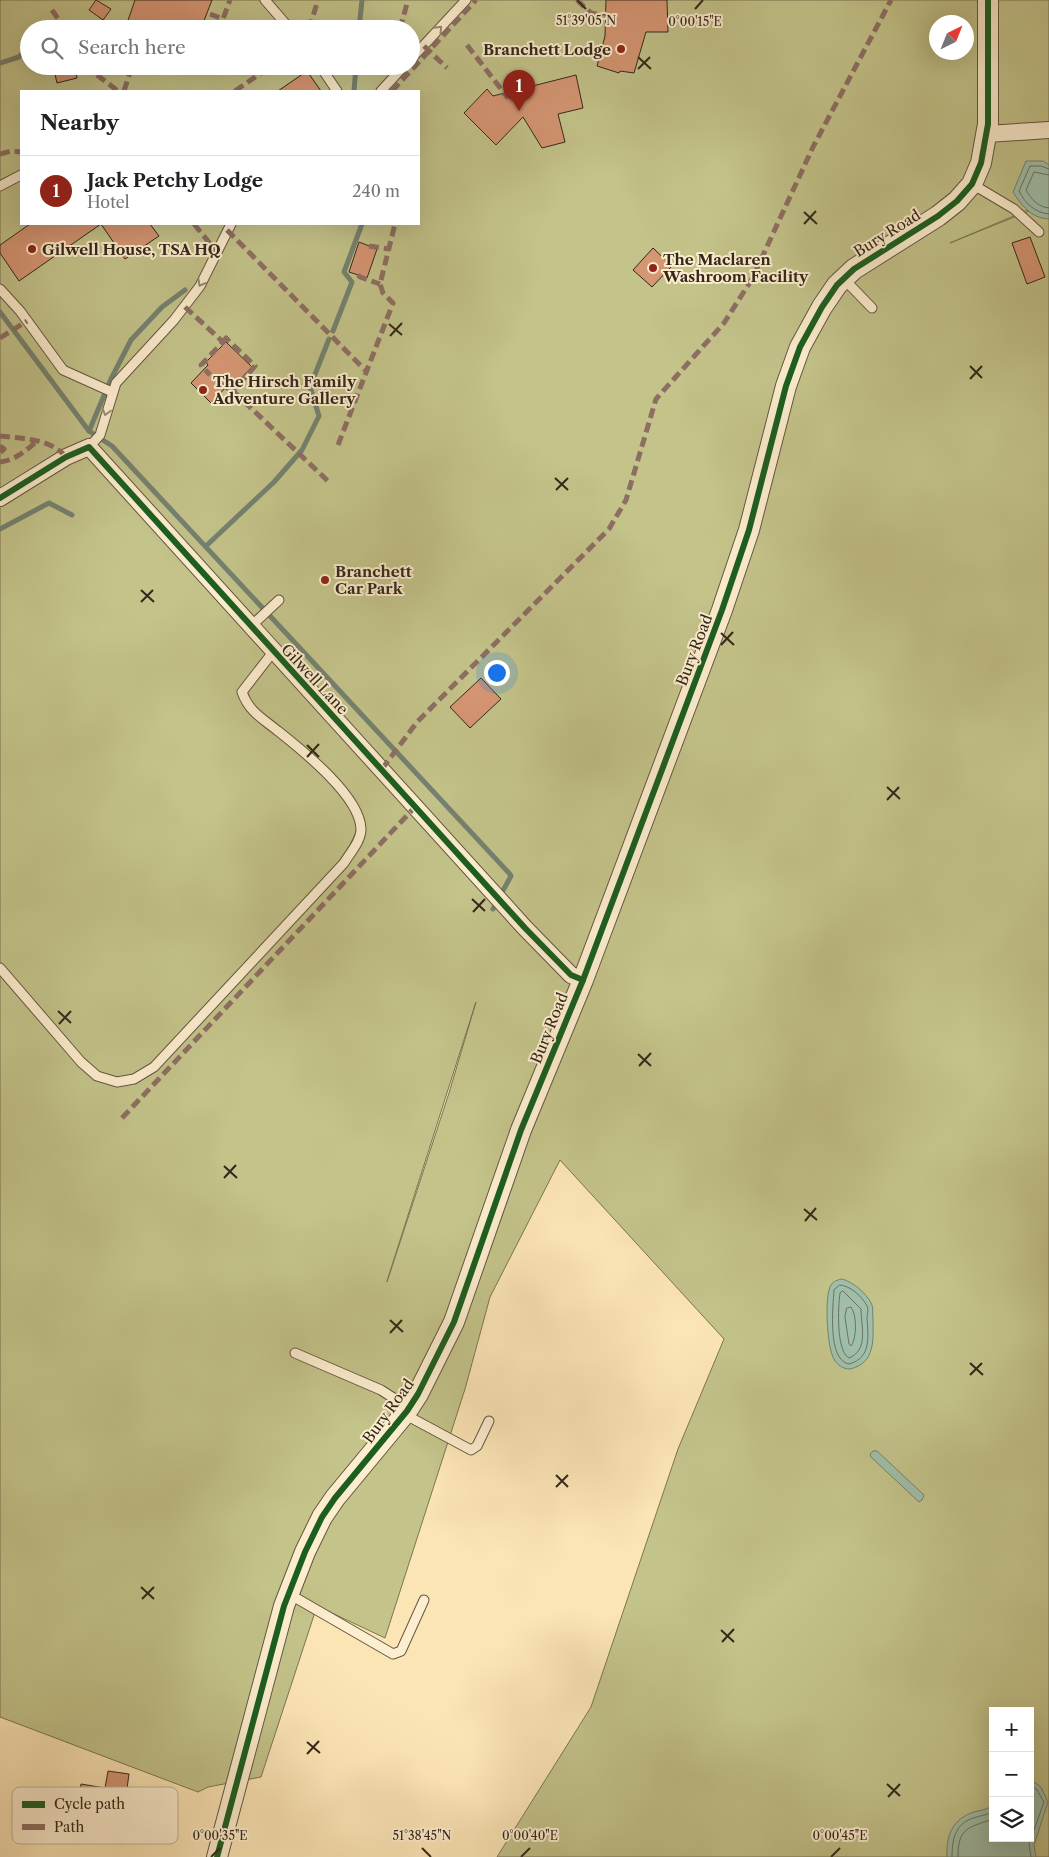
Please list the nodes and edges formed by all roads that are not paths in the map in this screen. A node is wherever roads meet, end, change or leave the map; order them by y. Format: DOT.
graph roads {
  1 [pos="266,0"];
  2 [pos="466,0"];
  3 [pos="988,0"];
  4 [pos="283,20"];
  5 [pos="420,49"];
  6 [pos="326,75"];
  7 [pos="396,75"];
  8 [pos="336,90"];
  9 [pos="382,90"];
  10 [pos="1049,130"];
  11 [pos="987,134"];
  12 [pos="20,176"];
  13 [pos="972,184"];
  14 [pos="0,186"];
  15 [pos="230,225"];
  16 [pos="1039,232"];
  17 [pos="844,279"];
  18 [pos="0,289"];
  19 [pos="872,308"];
  20 [pos="107,391"];
  21 [pos="89,447"];
  22 [pos="0,498"];
  23 [pos="279,600"];
  24 [pos="250,627"];
  25 [pos="273,652"];
  26 [pos="0,968"];
  27 [pos="583,980"];
  28 [pos="295,1353"];
  29 [pos="407,1411"];
  30 [pos="489,1421"];
  31 [pos="289,1594"];
  32 [pos="424,1600"];
  33 [pos="217,1857"];
  1 -- 4 [label="lane"];
  5 -- 2 [label="lane, one-way"];
  3 -- 11 [label="street, Bury Road"];
  6 -- 8 [label="lane"];
  7 -- 9 [label="lane"];
  10 -- 11 [label="street"];
  11 -- 13 [label="street, Bury Road"];
  12 -- 14 [label="lane"];
  13 -- 16 [label="lane"];
  13 -- 17 [label="street, Bury Road"];
  15 -- 20 [label="lane, one-way"];
  17 -- 19 [label="lane"];
  17 -- 27 [label="street, Bury Road"];
  18 -- 20 [label="lane"];
  20 -- 21 [label="lane, one-way"];
  21 -- 22 [label="street"];
  21 -- 24 [label="street, Gilwell Lane"];
  23 -- 24 [label="lane"];
  24 -- 25 [label="street, Gilwell Lane"];
  25 -- 26 [label="lane"];
  25 -- 27 [label="street, Gilwell Lane"];
  27 -- 29 [label="street, Bury Road"];
  28 -- 29 [label="lane"];
  29 -- 30 [label="lane"];
  29 -- 31 [label="street, Bury Road"];
  31 -- 32 [label="lane"];
  31 -- 33 [label="street, Bury Road"];
}
